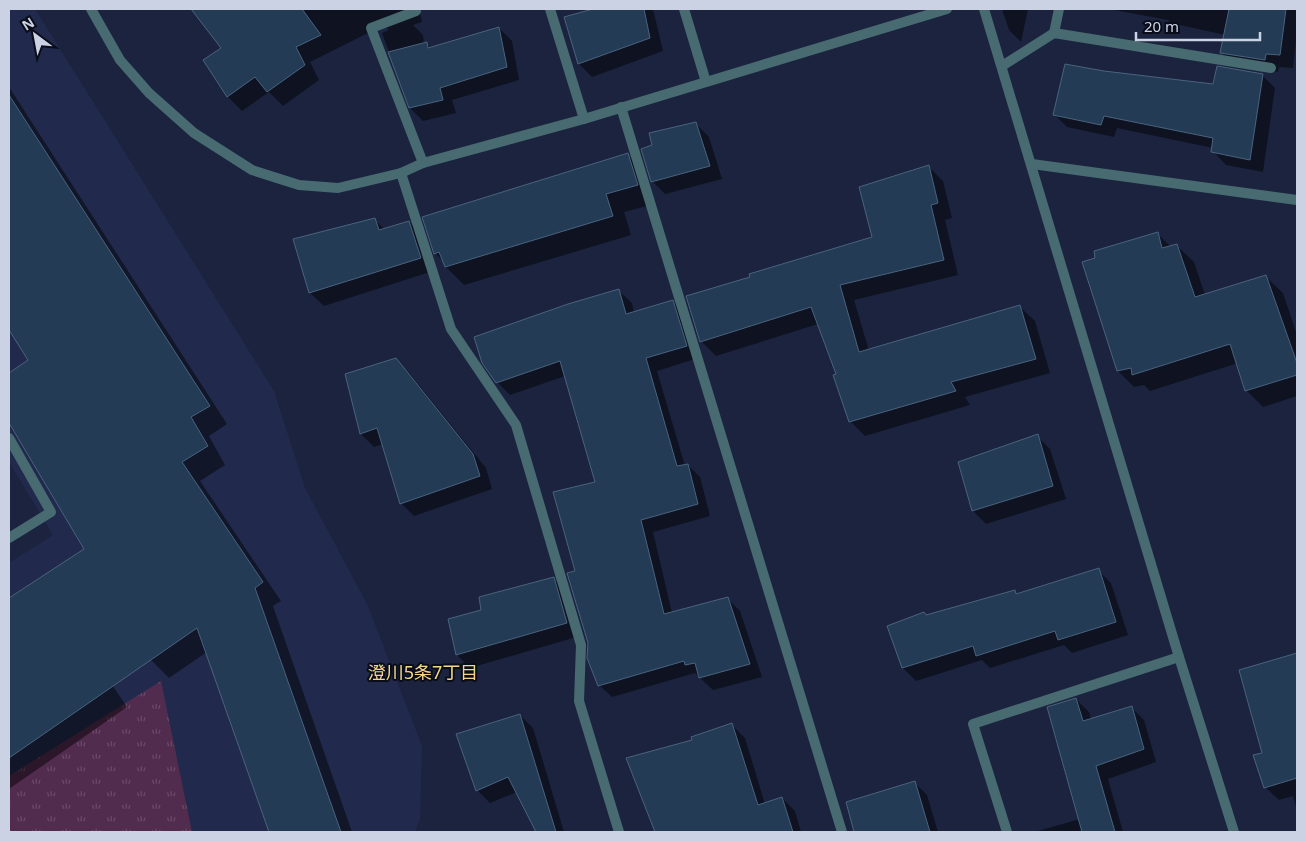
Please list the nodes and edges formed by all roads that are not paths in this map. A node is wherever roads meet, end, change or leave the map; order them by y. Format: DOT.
graph roads {
  1 [pos="91,9"];
  2 [pos="550,9"];
  3 [pos="684,9"];
  4 [pos="947,9"];
  5 [pos="984,9"];
  6 [pos="1059,9"];
  7 [pos="416,11"];
  8 [pos="1054,33"];
  9 [pos="1002,66"];
  10 [pos="1271,68"];
  11 [pos="706,82"];
  12 [pos="621,107"];
  13 [pos="584,119"];
  14 [pos="423,163"];
  15 [pos="1032,164"];
  16 [pos="401,173"];
  17 [pos="1297,200"];
  18 [pos="9,438"];
  19 [pos="9,538"];
  20 [pos="1179,657"];
  21 [pos="619,832"];
  22 [pos="842,832"];
  23 [pos="1006,832"];
  24 [pos="1234,832"];
  1 -- 16 [label="street"];
  2 -- 13 [label="street"];
  3 -- 11 [label="street"];
  4 -- 11 [label="street"];
  5 -- 9 [label="street"];
  6 -- 8 [label="street"];
  7 -- 14 [label="street"];
  8 -- 9 [label="street"];
  8 -- 10 [label="street"];
  9 -- 15 [label="street"];
  11 -- 12 [label="street"];
  12 -- 13 [label="street"];
  12 -- 22 [label="street"];
  13 -- 14 [label="street"];
  14 -- 16 [label="street"];
  15 -- 17 [label="street"];
  15 -- 20 [label="street"];
  16 -- 21 [label="street"];
  18 -- 19 [label="street"];
  20 -- 23 [label="street"];
  20 -- 24 [label="street"];
}
